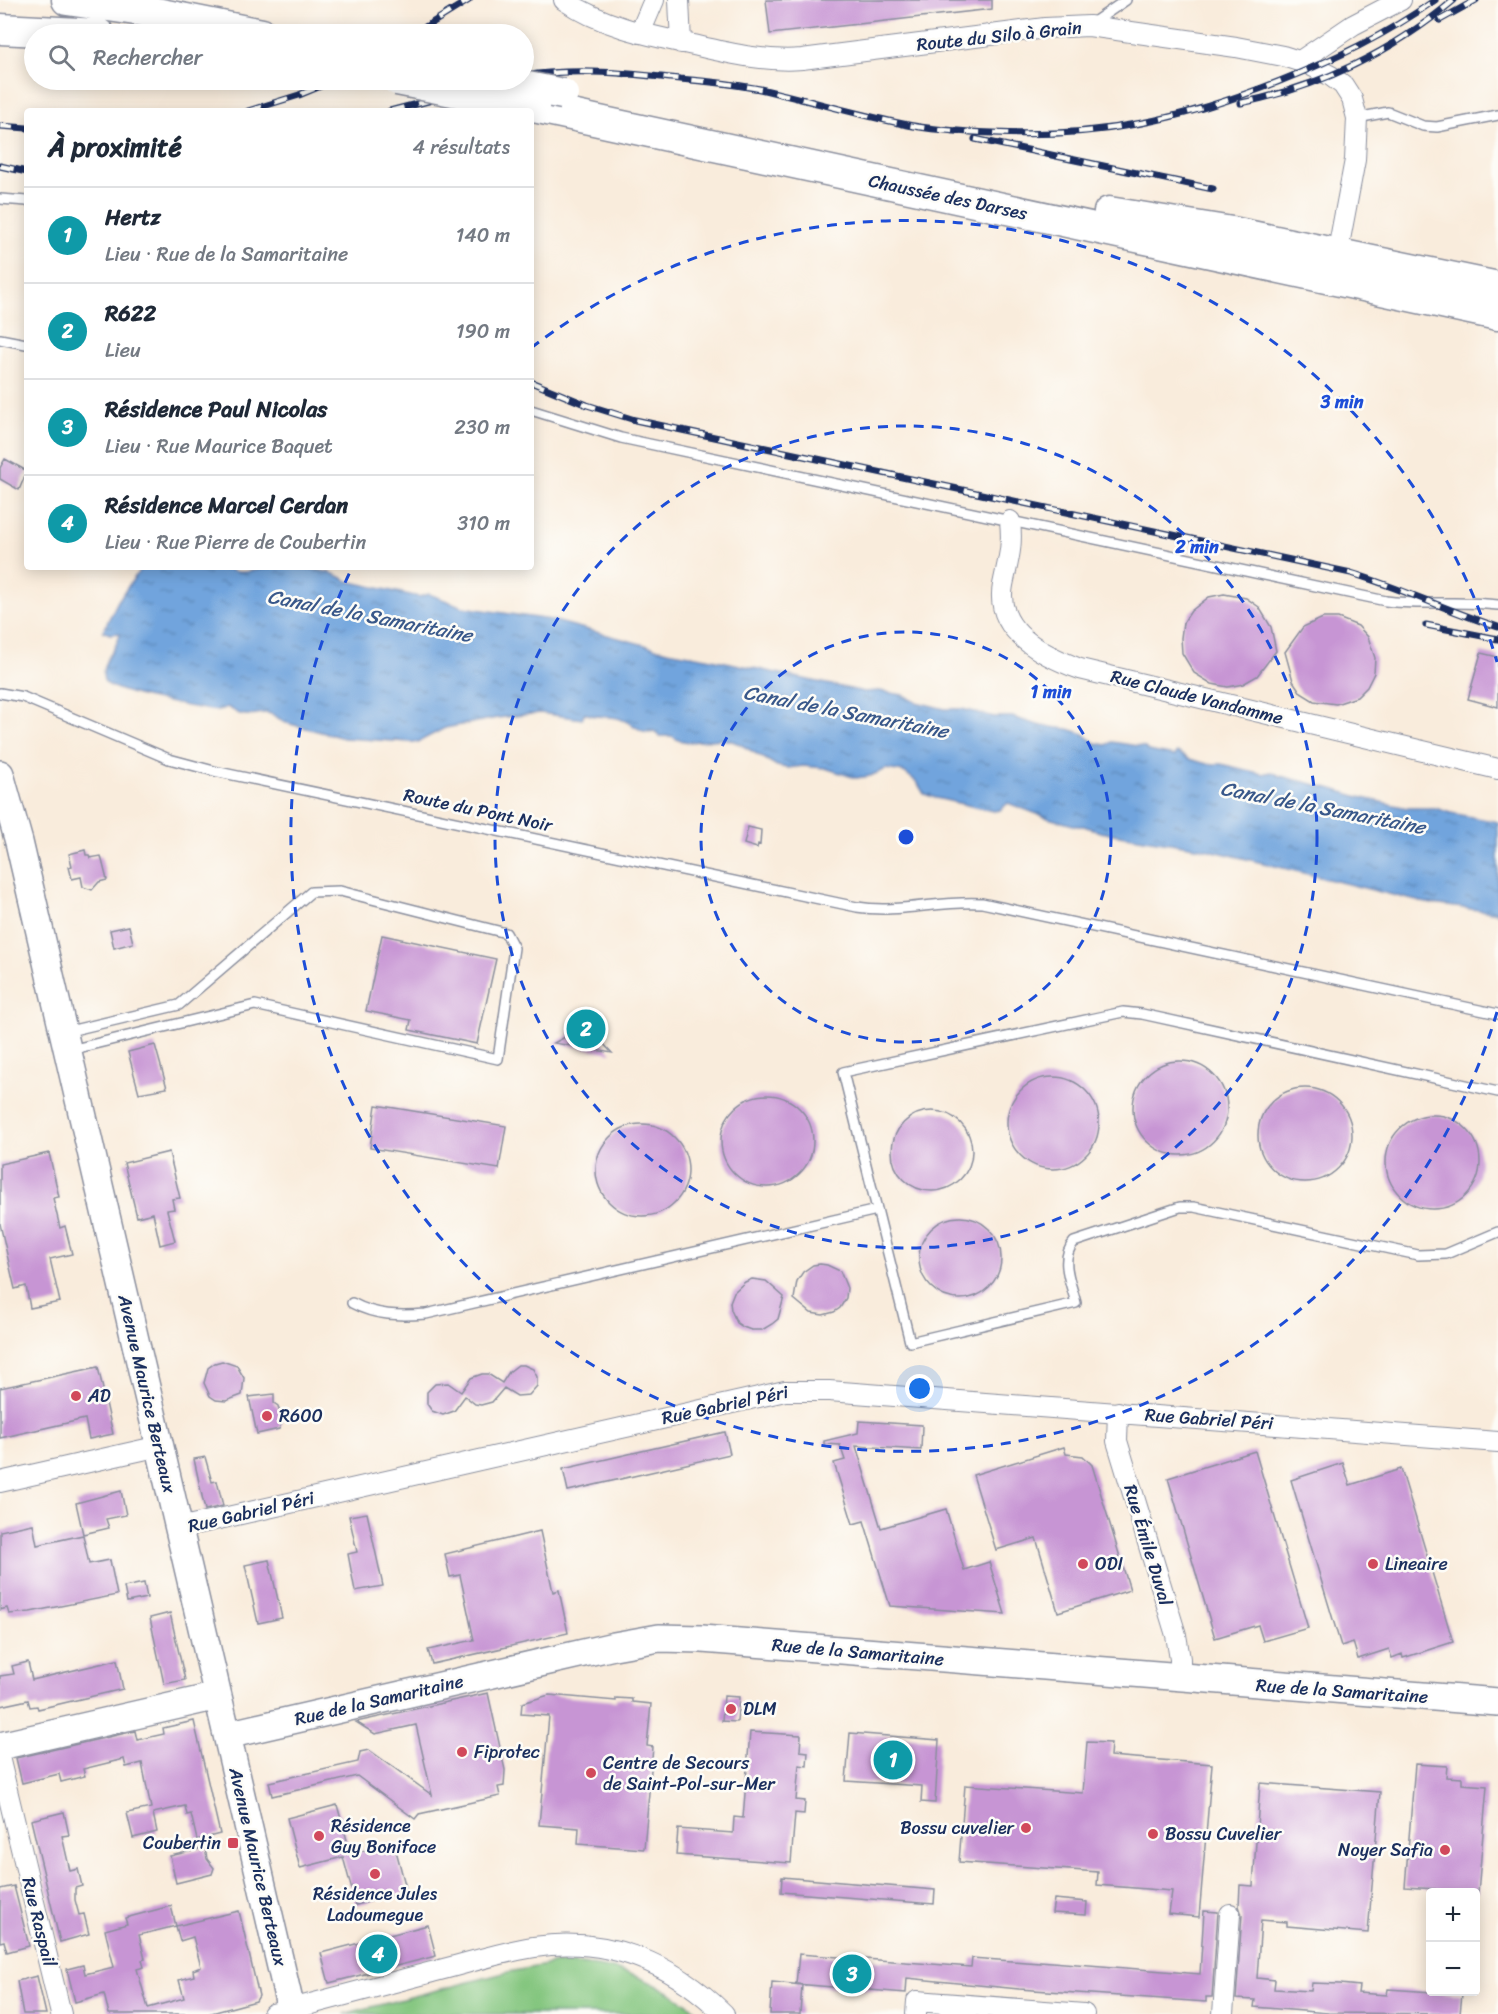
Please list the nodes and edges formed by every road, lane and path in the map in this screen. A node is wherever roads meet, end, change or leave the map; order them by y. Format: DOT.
graph roads {
  1 [pos="66,0"];
  2 [pos="103,0"];
  3 [pos="564,0"];
  4 [pos="654,0"];
  5 [pos="679,0"];
  6 [pos="1126,0"];
  7 [pos="1401,0"];
  8 [pos="135,9"];
  9 [pos="211,24"];
  10 [pos="1089,26"];
  11 [pos="4,27"];
  12 [pos="24,28"];
  13 [pos="640,33"];
  14 [pos="681,43"];
  15 [pos="1300,61"];
  16 [pos="534,89"];
  17 [pos="448,90"];
  18 [pos="1498,115"];
  19 [pos="1357,118"];
  20 [pos="0,199"];
  21 [pos="24,201"];
  22 [pos="1335,267"];
  23 [pos="1498,287"];
  24 [pos="1498,315"];
  25 [pos="0,339"];
  26 [pos="24,344"];
  27 [pos="534,411"];
  28 [pos="1011,521"];
  29 [pos="1498,605"];
  30 [pos="0,693"];
  31 [pos="1498,769"];
  32 [pos="0,774"];
  33 [pos="1498,1014"];
  34 [pos="66,1042"];
  35 [pos="1498,1092"];
  36 [pos="877,1210"];
  37 [pos="1498,1232"];
  38 [pos="352,1303"];
  39 [pos="1118,1412"];
  40 [pos="1498,1442"];
  41 [pos="160,1446"];
  42 [pos="0,1482"];
  43 [pos="179,1528"];
  44 [pos="1180,1678"];
  45 [pos="218,1696"];
  46 [pos="1498,1702"];
  47 [pos="227,1735"];
  48 [pos="0,1746"];
  49 [pos="0,1761"];
  50 [pos="6,1814"];
  51 [pos="1230,1914"];
  52 [pos="916,2008"];
  53 [pos="1017,2011"];
  54 [pos="286,2012"];
  55 [pos="61,2014"];
  56 [pos="724,2014"];
  57 [pos="1084,2014"];
  58 [pos="1223,2014"];
  1 -- 8 [label="main road"];
  2 -- 8 [label="street"];
  3 -- 13 [label="street, Route du Silo à Grain"];
  4 -- 13 [label="street"];
  5 -- 14 [label="street"];
  6 -- 10 [label="lane"];
  7 -- 15 [label="street"];
  8 -- 9 [label="main road"];
  10 -- 14 [label="street, Route du Silo à Grain"];
  10 -- 15 [label="street, Route du Silo à Grain"];
  11 -- 12 [label="main road"];
  13 -- 14 [label="street, Route du Silo à Grain"];
  15 -- 19 [label="street, Route du Silo à Grain"];
  16 -- 22 [label="main road, Chaussée des Darses, bridge"];
  17 -- 22 [label="main road, Chaussée des Darses, bridge"];
  18 -- 19 [label="lane"];
  19 -- 22 [label="street, Route du Silo à Grain"];
  20 -- 21 [label="lane"];
  22 -- 23 [label="main road, Chaussée des Darses"];
  22 -- 24 [label="main road, Chaussée des Darses"];
  25 -- 26 [label="lane"];
  27 -- 28 [label="lane"];
  28 -- 29 [label="lane"];
  28 -- 31 [label="street, Rue Claude Vandamme"];
  30 -- 33 [label="lane, Route du Pont Noir"];
  32 -- 34 [label="street, Avenue Maurice Berteaux"];
  34 -- 34 [label="lane"];
  34 -- 41 [label="street, Avenue Maurice Berteaux"];
  35 -- 36 [label="lane"];
  36 -- 37 [label="lane"];
  36 -- 38 [label="lane"];
  39 -- 40 [label="street, Rue Gabriel Péri"];
  39 -- 43 [label="street, Rue Gabriel Péri"];
  39 -- 44 [label="street, Rue Émile Duval"];
  41 -- 42 [label="street"];
  41 -- 43 [label="street, Avenue Maurice Berteaux"];
  43 -- 45 [label="street, Avenue Maurice Berteaux"];
  44 -- 46 [label="street, Rue de la Samaritaine"];
  44 -- 47 [label="street, Rue de la Samaritaine"];
  45 -- 47 [label="street, Avenue Maurice Berteaux"];
  45 -- 48 [label="street"];
  47 -- 54 [label="street, Avenue Maurice Berteaux"];
  49 -- 50 [label="street, Rue Raspail"];
  50 -- 55 [label="street, Rue Raspail"];
  51 -- 58 [label="street"];
  52 -- 53 [label="street"];
  53 -- 57 [label="street"];
  54 -- 56 [label="street"];
}
